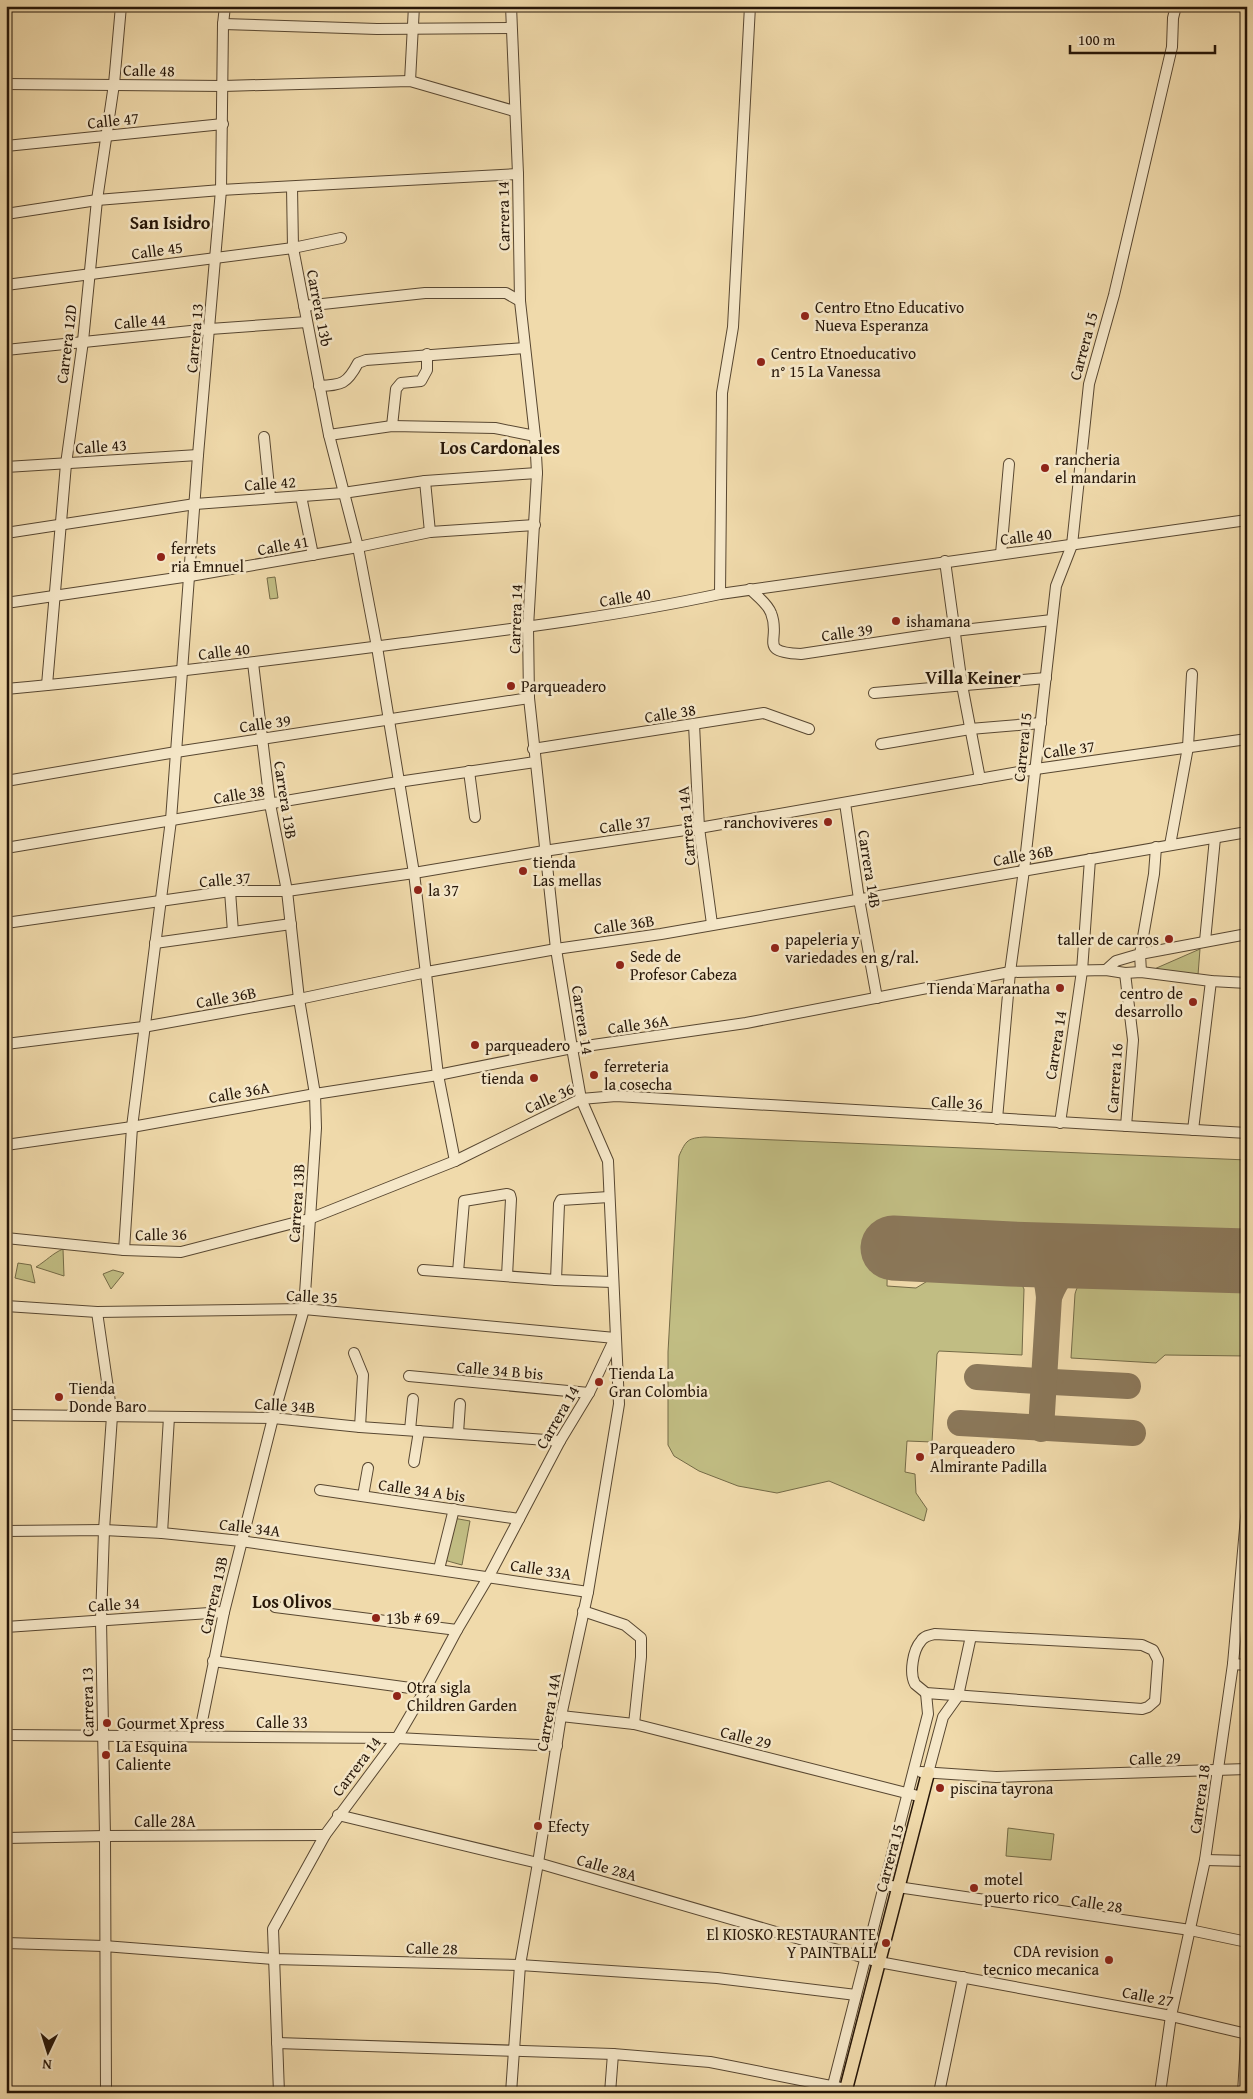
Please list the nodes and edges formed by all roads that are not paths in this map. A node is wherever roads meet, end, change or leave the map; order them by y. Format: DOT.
graph roads {
  1 [pos="121,6"];
  2 [pos="225,6"];
  3 [pos="414,6"];
  4 [pos="511,6"];
  5 [pos="750,6"];
  6 [pos="1176,6"];
  7 [pos="223,24"];
  8 [pos="511,28"];
  9 [pos="412,29"];
  10 [pos="410,81"];
  11 [pos="6,84"];
  12 [pos="114,84"];
  13 [pos="223,86"];
  14 [pos="514,111"];
  15 [pos="223,124"];
  16 [pos="106,135"];
  17 [pos="6,146"];
  18 [pos="518,174"];
  19 [pos="292,187"];
  20 [pos="221,190"];
  21 [pos="97,200"];
  22 [pos="6,214"];
  23 [pos="341,238"];
  24 [pos="294,248"];
  25 [pos="216,257"];
  26 [pos="90,274"];
  27 [pos="519,284"];
  28 [pos="6,286"];
  29 [pos="506,293"];
  30 [pos="520,301"];
  31 [pos="304,306"];
  32 [pos="307,322"];
  33 [pos="210,329"];
  34 [pos="82,341"];
  35 [pos="525,348"];
  36 [pos="6,350"];
  37 [pos="427,354"];
  38 [pos="319,386"];
  39 [pos="392,426"];
  40 [pos="329,434"];
  41 [pos="535,436"];
  42 [pos="264,437"];
  43 [pos="198,455"];
  44 [pos="66,464"];
  45 [pos="1009,464"];
  46 [pos="6,467"];
  47 [pos="537,473"];
  48 [pos="425,481"];
  49 [pos="343,493"];
  50 [pos="302,496"];
  51 [pos="270,497"];
  52 [pos="195,504"];
  53 [pos="1247,520"];
  54 [pos="535,525"];
  55 [pos="59,526"];
  56 [pos="430,532"];
  57 [pos="6,533"];
  58 [pos="1072,545"];
  59 [pos="358,547"];
  60 [pos="1001,554"];
  61 [pos="313,555"];
  62 [pos="945,561"];
  63 [pos="190,576"];
  64 [pos="750,589"];
  65 [pos="720,594"];
  66 [pos="56,597"];
  67 [pos="6,603"];
  68 [pos="1052,620"];
  69 [pos="528,627"];
  70 [pos="954,631"];
  71 [pos="377,647"];
  72 [pos="253,663"];
  73 [pos="182,672"];
  74 [pos="1192,674"];
  75 [pos="1046,678"];
  76 [pos="47,685"];
  77 [pos="962,686"];
  78 [pos="6,689"];
  79 [pos="874,693"];
  80 [pos="529,698"];
  81 [pos="389,720"];
  82 [pos="1041,723"];
  83 [pos="694,724"];
  84 [pos="809,729"];
  85 [pos="970,729"];
  86 [pos="262,739"];
  87 [pos="1247,739"];
  88 [pos="881,744"];
  89 [pos="1188,747"];
  90 [pos="533,749"];
  91 [pos="176,752"];
  92 [pos="535,762"];
  93 [pos="1036,769"];
  94 [pos="469,771"];
  95 [pos="980,779"];
  96 [pos="6,781"];
  97 [pos="398,782"];
  98 [pos="845,803"];
  99 [pos="270,804"];
  100 [pos="475,817"];
  101 [pos="171,820"];
  102 [pos="699,828"];
  103 [pos="1247,832"];
  104 [pos="1215,838"];
  105 [pos="1170,845"];
  106 [pos="1156,847"];
  107 [pos="6,848"];
  108 [pos="544,851"];
  109 [pos="1090,859"];
  110 [pos="1024,870"];
  111 [pos="414,873"];
  112 [pos="230,891"];
  113 [pos="287,891"];
  114 [pos="859,899"];
  115 [pos="161,901"];
  116 [pos="6,923"];
  117 [pos="291,924"];
  118 [pos="712,924"];
  119 [pos="233,932"];
  120 [pos="1247,934"];
  121 [pos="1205,941"];
  122 [pos="155,943"];
  123 [pos="556,950"];
  124 [pos="1140,954"];
  125 [pos="1106,970"];
  126 [pos="427,972"];
  127 [pos="1010,972"];
  128 [pos="1082,972"];
  129 [pos="1141,972"];
  130 [pos="1125,973"];
  131 [pos="1211,981"];
  132 [pos="1247,984"];
  133 [pos="877,998"];
  134 [pos="299,999"];
  135 [pos="143,1027"];
  136 [pos="6,1044"];
  137 [pos="572,1048"];
  138 [pos="438,1075"];
  139 [pos="315,1094"];
  140 [pos="581,1099"];
  141 [pos="998,1119"];
  142 [pos="1060,1123"];
  143 [pos="1126,1126"];
  144 [pos="132,1127"];
  145 [pos="1193,1130"];
  146 [pos="1247,1133"];
  147 [pos="6,1145"];
  148 [pos="454,1161"];
  149 [pos="609,1197"];
  150 [pos="309,1220"];
  151 [pos="6,1238"];
  152 [pos="124,1250"];
  153 [pos="423,1270"];
  154 [pos="458,1272"];
  155 [pos="507,1276"];
  156 [pos="556,1280"];
  157 [pos="612,1282"];
  158 [pos="6,1306"];
  159 [pos="304,1309"];
  160 [pos="97,1312"];
  161 [pos="615,1338"];
  162 [pos="354,1353"];
  163 [pos="409,1376"];
  164 [pos="589,1394"];
  165 [pos="413,1399"];
  166 [pos="460,1404"];
  167 [pos="6,1415"];
  168 [pos="112,1416"];
  169 [pos="168,1417"];
  170 [pos="273,1418"];
  171 [pos="360,1427"];
  172 [pos="415,1431"];
  173 [pos="458,1433"];
  174 [pos="560,1441"];
  175 [pos="414,1462"];
  176 [pos="368,1468"];
  177 [pos="320,1490"];
  178 [pos="363,1496"];
  179 [pos="1247,1506"];
  180 [pos="454,1510"];
  181 [pos="519,1519"];
  182 [pos="104,1530"];
  183 [pos="6,1531"];
  184 [pos="162,1533"];
  185 [pos="242,1540"];
  186 [pos="439,1569"];
  187 [pos="489,1576"];
  188 [pos="588,1592"];
  189 [pos="275,1607"];
  190 [pos="584,1611"];
  191 [pos="224,1612"];
  192 [pos="101,1620"];
  193 [pos="6,1627"];
  194 [pos="457,1630"];
  195 [pos="971,1636"];
  196 [pos="213,1661"];
  197 [pos="1233,1664"];
  198 [pos="1247,1665"];
  199 [pos="426,1690"];
  200 [pos="926,1693"];
  201 [pos="958,1696"];
  202 [pos="561,1716"];
  203 [pos="634,1724"];
  204 [pos="6,1735"];
  205 [pos="102,1736"];
  206 [pos="199,1736"];
  207 [pos="397,1738"];
  208 [pos="557,1746"];
  209 [pos="1247,1769"];
  210 [pos="913,1771"];
  211 [pos="1218,1771"];
  212 [pos="928,1772"];
  213 [pos="908,1793"];
  214 [pos="922,1797"];
  215 [pos="338,1814"];
  216 [pos="324,1835"];
  217 [pos="105,1836"];
  218 [pos="6,1838"];
  219 [pos="1205,1860"];
  220 [pos="1247,1861"];
  221 [pos="538,1863"];
  222 [pos="884,1885"];
  223 [pos="898,1888"];
  224 [pos="1190,1930"];
  225 [pos="1247,1942"];
  226 [pos="6,1943"];
  227 [pos="104,1946"];
  228 [pos="866,1957"];
  229 [pos="273,1959"];
  230 [pos="879,1962"];
  231 [pos="520,1966"];
  232 [pos="963,1977"];
  233 [pos="856,1995"];
  234 [pos="1171,2016"];
  235 [pos="1246,2031"];
  236 [pos="277,2043"];
  237 [pos="513,2050"];
  238 [pos="613,2054"];
  239 [pos="832,2089"];
  240 [pos="845,2091"];
  241 [pos="106,2093"];
  242 [pos="279,2093"];
  243 [pos="510,2093"];
  244 [pos="610,2093"];
  245 [pos="939,2093"];
  246 [pos="1160,2093"];
  247 [pos="1243,2093"];
  1 -- 12 [label="street, Carrera 12D"];
  2 -- 7 [label="street, Carrera 13"];
  3 -- 9 [label="street"];
  4 -- 8 [label="street, Carrera 14"];
  5 -- 65 [label="street"];
  6 -- 58 [label="street, Carrera 15"];
  7 -- 9 [label="street"];
  7 -- 13 [label="street, Carrera 13"];
  8 -- 9 [label="street"];
  8 -- 14 [label="street, Carrera 14"];
  9 -- 10 [label="street"];
  10 -- 13 [label="street, Calle 48"];
  10 -- 14 [label="street, Calle 48"];
  11 -- 12 [label="street, Calle 48"];
  12 -- 13 [label="street, Calle 48"];
  12 -- 16 [label="street, Carrera 12D"];
  13 -- 15 [label="street, Carrera 13"];
  14 -- 18 [label="street, Carrera 14"];
  15 -- 16 [label="street, Calle 47"];
  15 -- 20 [label="street, Carrera 13"];
  16 -- 17 [label="street, Calle 47"];
  16 -- 21 [label="street, Carrera 12D"];
  18 -- 19 [label="street"];
  18 -- 27 [label="street, Carrera 14"];
  19 -- 20 [label="street"];
  19 -- 24 [label="street, Carrera 13b"];
  20 -- 21 [label="street"];
  20 -- 25 [label="street, Carrera 13"];
  21 -- 22 [label="street"];
  21 -- 26 [label="street, Carrera 12D"];
  23 -- 24 [label="street, Calle 45"];
  24 -- 25 [label="street, Calle 45"];
  24 -- 31 [label="street, Carrera 13b"];
  25 -- 26 [label="street, Calle 45"];
  25 -- 33 [label="street, Carrera 13"];
  26 -- 28 [label="street, Calle 45"];
  26 -- 34 [label="street, Carrera 12D"];
  27 -- 29 [label="street"];
  27 -- 30 [label="street, Carrera 14"];
  29 -- 30 [label="street"];
  29 -- 31 [label="street"];
  30 -- 35 [label="street, Carrera 14"];
  31 -- 32 [label="street, Carrera 13b"];
  32 -- 33 [label="street, Calle 44"];
  32 -- 38 [label="street, Carrera 13b"];
  33 -- 34 [label="street, Calle 44"];
  33 -- 43 [label="street, Carrera 13"];
  34 -- 36 [label="street, Calle 44"];
  34 -- 44 [label="street, Carrera 12D"];
  35 -- 37 [label="street"];
  35 -- 41 [label="street, Carrera 14"];
  37 -- 38 [label="street"];
  37 -- 39 [label="street"];
  38 -- 40 [label="street, Carrera 13b"];
  39 -- 40 [label="street"];
  39 -- 41 [label="street"];
  40 -- 49 [label="street"];
  41 -- 47 [label="street, Carrera 14"];
  42 -- 51 [label="street"];
  43 -- 44 [label="street, Calle 43"];
  43 -- 52 [label="street, Carrera 13"];
  44 -- 46 [label="street, Calle 43"];
  44 -- 55 [label="street, Carrera 12D"];
  45 -- 60 [label="street"];
  47 -- 48 [label="street, Calle 42"];
  47 -- 54 [label="street, Carrera 14"];
  48 -- 49 [label="street, Calle 42"];
  48 -- 56 [label="street"];
  49 -- 50 [label="street, Calle 42"];
  49 -- 59 [label="street"];
  50 -- 51 [label="street, Calle 42"];
  50 -- 61 [label="street"];
  51 -- 52 [label="street, Calle 42"];
  52 -- 55 [label="street, Calle 42"];
  52 -- 63 [label="street, Carrera 13"];
  53 -- 58 [label="street, Calle 40"];
  54 -- 56 [label="street, Calle 41"];
  54 -- 69 [label="street, Carrera 14"];
  55 -- 57 [label="street, Calle 42"];
  55 -- 66 [label="street, Carrera 12D"];
  56 -- 59 [label="street, Calle 41"];
  58 -- 60 [label="street, Calle 40"];
  58 -- 68 [label="street, Carrera 15"];
  59 -- 61 [label="street, Calle 41"];
  59 -- 71 [label="street"];
  60 -- 62 [label="street, Calle 40"];
  61 -- 63 [label="street, Calle 41"];
  62 -- 64 [label="street, Calle 40"];
  62 -- 70 [label="street"];
  63 -- 66 [label="street, Calle 41"];
  63 -- 73 [label="street, Carrera 13"];
  64 -- 65 [label="street, Calle 40"];
  64 -- 70 [label="street, Calle 39"];
  65 -- 69 [label="street, Calle 40"];
  66 -- 67 [label="street, Calle 41"];
  66 -- 76 [label="street, Carrera 12D"];
  68 -- 70 [label="street, Calle 39"];
  68 -- 75 [label="street, Carrera 15"];
  69 -- 71 [label="street, Calle 40"];
  69 -- 80 [label="street, Carrera 14"];
  70 -- 77 [label="street"];
  71 -- 72 [label="street, Calle 40"];
  71 -- 81 [label="street"];
  72 -- 73 [label="street, Calle 40"];
  72 -- 86 [label="street, Carrera 13B"];
  73 -- 76 [label="street, Calle 40"];
  73 -- 91 [label="street, Carrera 13"];
  74 -- 89 [label="street"];
  75 -- 77 [label="street"];
  75 -- 82 [label="street, Carrera 15"];
  76 -- 78 [label="street, Calle 40"];
  77 -- 79 [label="street"];
  77 -- 85 [label="street"];
  80 -- 81 [label="street, Calle 39"];
  80 -- 90 [label="street, Carrera 14"];
  81 -- 86 [label="street, Calle 39"];
  81 -- 97 [label="street"];
  82 -- 85 [label="street"];
  82 -- 93 [label="street, Carrera 15"];
  83 -- 84 [label="street, Calle 38"];
  83 -- 90 [label="street, Calle 38"];
  83 -- 102 [label="street, Carrera 14A"];
  85 -- 88 [label="street"];
  85 -- 95 [label="street"];
  86 -- 91 [label="street, Calle 39"];
  86 -- 99 [label="street, Carrera 13B"];
  87 -- 89 [label="street, Calle 37"];
  89 -- 93 [label="street, Calle 37"];
  89 -- 105 [label="street"];
  90 -- 92 [label="street, Carrera 14"];
  91 -- 96 [label="street, Calle 39"];
  91 -- 101 [label="street, Carrera 13"];
  92 -- 94 [label="street, Calle 38"];
  92 -- 108 [label="street, Carrera 14"];
  93 -- 95 [label="street, Calle 37"];
  93 -- 110 [label="street, Carrera 15"];
  94 -- 97 [label="street, Calle 38"];
  94 -- 100 [label="street"];
  95 -- 98 [label="street, Calle 37"];
  97 -- 99 [label="street, Calle 38"];
  97 -- 111 [label="street"];
  98 -- 102 [label="street, Calle 37"];
  98 -- 114 [label="street, Carrera 14B"];
  99 -- 101 [label="street, Calle 38"];
  99 -- 113 [label="street, Carrera 13B"];
  101 -- 107 [label="street, Calle 38"];
  101 -- 115 [label="street, Carrera 13"];
  102 -- 108 [label="street, Calle 37"];
  102 -- 118 [label="street, Carrera 14A"];
  103 -- 104 [label="street, Calle 36B"];
  104 -- 105 [label="street, Calle 36B"];
  104 -- 121 [label="street"];
  105 -- 106 [label="street, Calle 36B"];
  106 -- 109 [label="street, Calle 36B"];
  106 -- 124 [label="street"];
  108 -- 111 [label="street, Calle 37"];
  108 -- 123 [label="street, Carrera 14"];
  109 -- 110 [label="street, Calle 36B"];
  109 -- 128 [label="street, Carrera 14"];
  110 -- 114 [label="street, Calle 36B"];
  110 -- 127 [label="street, Carrera 15"];
  111 -- 113 [label="street, Calle 37"];
  111 -- 126 [label="street"];
  112 -- 113 [label="street, Calle 37"];
  112 -- 115 [label="street, Calle 37"];
  112 -- 119 [label="street"];
  113 -- 117 [label="street, Carrera 13B"];
  114 -- 118 [label="street, Calle 36B"];
  114 -- 133 [label="street, Carrera 14B"];
  115 -- 116 [label="street, Calle 37"];
  115 -- 122 [label="street, Carrera 13"];
  117 -- 119 [label="street"];
  117 -- 134 [label="street, Carrera 13B"];
  118 -- 123 [label="street, Calle 36B"];
  119 -- 122 [label="street"];
  120 -- 121 [label="street"];
  121 -- 124 [label="street"];
  122 -- 135 [label="street, Carrera 13"];
  123 -- 126 [label="street, Calle 36B"];
  123 -- 137 [label="street, Carrera 14"];
  124 -- 125 [label="street"];
  124 -- 129 [label="street"];
  125 -- 128 [label="street, Calle 36A"];
  125 -- 130 [label="street, Calle 36A"];
  126 -- 134 [label="street, Calle 36B"];
  126 -- 138 [label="street"];
  127 -- 128 [label="street, Calle 36A"];
  127 -- 133 [label="street, Calle 36A"];
  127 -- 141 [label="street, Carrera 15"];
  128 -- 142 [label="street, Carrera 14"];
  129 -- 130 [label="street, Calle 36A"];
  129 -- 131 [label="street, Calle 36A"];
  130 -- 143 [label="street, Carrera 16"];
  131 -- 132 [label="street, Calle 36A"];
  131 -- 145 [label="street"];
  133 -- 137 [label="street, Calle 36A"];
  134 -- 135 [label="street, Calle 36B"];
  134 -- 139 [label="street, Carrera 13B"];
  135 -- 136 [label="street, Calle 36B"];
  135 -- 144 [label="street, Carrera 13"];
  137 -- 138 [label="street, Calle 36A"];
  137 -- 140 [label="street, Carrera 14"];
  138 -- 139 [label="street, Calle 36A"];
  138 -- 148 [label="street"];
  139 -- 144 [label="street, Calle 36A"];
  139 -- 150 [label="street, Carrera 13B"];
  140 -- 141 [label="street, Calle 36"];
  140 -- 148 [label="street, Calle 36"];
  140 -- 149 [label="street, Carrera 14"];
  141 -- 142 [label="street, Calle 36"];
  142 -- 143 [label="street, Calle 36"];
  143 -- 145 [label="street, Calle 36"];
  144 -- 147 [label="street, Calle 36A"];
  144 -- 152 [label="street, Carrera 13"];
  145 -- 146 [label="street, Calle 36"];
  148 -- 150 [label="street, Calle 36"];
  149 -- 156 [label="street"];
  149 -- 157 [label="street, Carrera 14"];
  150 -- 152 [label="street, Calle 36"];
  150 -- 159 [label="street, Carrera 13B"];
  151 -- 152 [label="street, Calle 36"];
  153 -- 154 [label="street"];
  154 -- 155 [label="street"];
  154 -- 155 [label="street"];
  155 -- 156 [label="street"];
  156 -- 157 [label="street"];
  157 -- 161 [label="street, Carrera 14"];
  158 -- 160 [label="street, Calle 35"];
  159 -- 160 [label="street, Calle 35"];
  159 -- 161 [label="street, Calle 35"];
  159 -- 170 [label="street, Carrera 13B"];
  160 -- 168 [label="street, Carrera 13"];
  161 -- 164 [label="street, Carrera 14"];
  161 -- 188 [label="street, Carrera 14A"];
  162 -- 171 [label="street"];
  163 -- 164 [label="street, Calle 34 B bis"];
  164 -- 174 [label="street, Carrera 14"];
  165 -- 172 [label="street"];
  166 -- 173 [label="street"];
  167 -- 168 [label="street, Calle 34B"];
  168 -- 169 [label="street, Calle 34B"];
  168 -- 182 [label="street, Carrera 13"];
  169 -- 170 [label="street, Calle 34B"];
  169 -- 184 [label="street"];
  170 -- 171 [label="street, Calle 34B"];
  170 -- 185 [label="street, Carrera 13B"];
  171 -- 172 [label="street, Calle 34B"];
  172 -- 173 [label="street, Calle 34B"];
  172 -- 175 [label="street"];
  173 -- 174 [label="street, Calle 34B"];
  174 -- 181 [label="street, Carrera 14"];
  176 -- 178 [label="street"];
  177 -- 178 [label="street, Calle 34 A bis"];
  178 -- 180 [label="street, Calle 34 A bis"];
  179 -- 197 [label="street, Carrera 18"];
  180 -- 181 [label="street, Calle 34 A bis"];
  180 -- 186 [label="street"];
  181 -- 187 [label="street, Carrera 14"];
  182 -- 183 [label="street, Calle 34A"];
  182 -- 184 [label="street, Calle 34A"];
  182 -- 192 [label="street, Carrera 13"];
  184 -- 185 [label="street, Calle 34A"];
  185 -- 186 [label="street, Calle 34A"];
  185 -- 191 [label="street, Carrera 13B"];
  186 -- 187 [label="street, Calle 34A"];
  187 -- 188 [label="street, Calle 33A"];
  187 -- 194 [label="street, Carrera 14"];
  188 -- 190 [label="street, Carrera 14A"];
  189 -- 194 [label="street"];
  190 -- 202 [label="street, Carrera 14A"];
  190 -- 203 [label="street"];
  191 -- 192 [label="street, Calle 34"];
  191 -- 196 [label="street, Carrera 13B"];
  192 -- 193 [label="street, Calle 34"];
  192 -- 205 [label="street, Carrera 13"];
  194 -- 199 [label="street, Carrera 14"];
  195 -- 200 [label="street"];
  195 -- 201 [label="street, Carrera 15"];
  195 -- 201 [label="street"];
  196 -- 199 [label="street"];
  196 -- 206 [label="street, Carrera 13B"];
  197 -- 198 [label="street"];
  197 -- 211 [label="street, Carrera 18"];
  199 -- 207 [label="street, Carrera 14"];
  200 -- 201 [label="street"];
  200 -- 210 [label="street, Carrera 15"];
  201 -- 212 [label="street, Carrera 15"];
  202 -- 203 [label="street, Calle 29"];
  202 -- 208 [label="street, Carrera 14A"];
  203 -- 213 [label="street, Calle 29"];
  204 -- 205 [label="street, Calle 33"];
  205 -- 206 [label="street, Calle 33"];
  205 -- 217 [label="street, Carrera 13"];
  206 -- 207 [label="street, Calle 33"];
  207 -- 208 [label="street, Calle 33"];
  207 -- 215 [label="street, Carrera 14"];
  208 -- 221 [label="street, Carrera 14A"];
  209 -- 211 [label="street, Calle 29"];
  210 -- 212 [label="street, Calle 29"];
  210 -- 213 [label="street, Carrera 15"];
  211 -- 212 [label="street, Calle 29"];
  211 -- 219 [label="street, Carrera 18"];
  212 -- 214 [label="main road, Carrera 15"];
  213 -- 214 [label="street, Calle 29"];
  213 -- 222 [label="street, Carrera 15"];
  214 -- 223 [label="main road, Carrera 15"];
  215 -- 216 [label="street, Carrera 14"];
  215 -- 221 [label="street, Calle 28A"];
  216 -- 217 [label="street, Calle 28A"];
  216 -- 229 [label="street, Carrera 14"];
  217 -- 218 [label="street, Calle 28A"];
  217 -- 227 [label="street, Carrera 13"];
  219 -- 220 [label="street"];
  219 -- 224 [label="street, Carrera 18"];
  221 -- 228 [label="street, Calle 28A"];
  221 -- 231 [label="street, Carrera 14A"];
  222 -- 223 [label="street, Calle 28"];
  222 -- 228 [label="street, Carrera 15"];
  223 -- 224 [label="street, Calle 28"];
  223 -- 230 [label="main road, Carrera 15"];
  224 -- 225 [label="street, Calle 28"];
  224 -- 234 [label="street, Carrera 18"];
  226 -- 227 [label="street, Calle 28"];
  227 -- 229 [label="street, Calle 28"];
  227 -- 241 [label="street, Carrera 13"];
  228 -- 230 [label="street, Calle 27"];
  228 -- 233 [label="street, Carrera 15"];
  229 -- 231 [label="street, Calle 28"];
  229 -- 236 [label="street, Carrera 14"];
  230 -- 232 [label="street, Calle 27"];
  230 -- 240 [label="main road, Carrera 15"];
  231 -- 233 [label="street, Calle 28"];
  231 -- 237 [label="street, Carrera 14A"];
  232 -- 234 [label="street, Calle 27"];
  232 -- 245 [label="street"];
  233 -- 239 [label="street, Carrera 15"];
  234 -- 235 [label="street, Calle 27"];
  234 -- 246 [label="street, Carrera 18"];
  235 -- 247 [label="street"];
  236 -- 237 [label="street"];
  236 -- 242 [label="street, Carrera 14"];
  237 -- 238 [label="street"];
  237 -- 243 [label="street, Carrera 14A"];
  238 -- 239 [label="street"];
  238 -- 244 [label="street"];
  239 -- 240 [label="street"];
}
